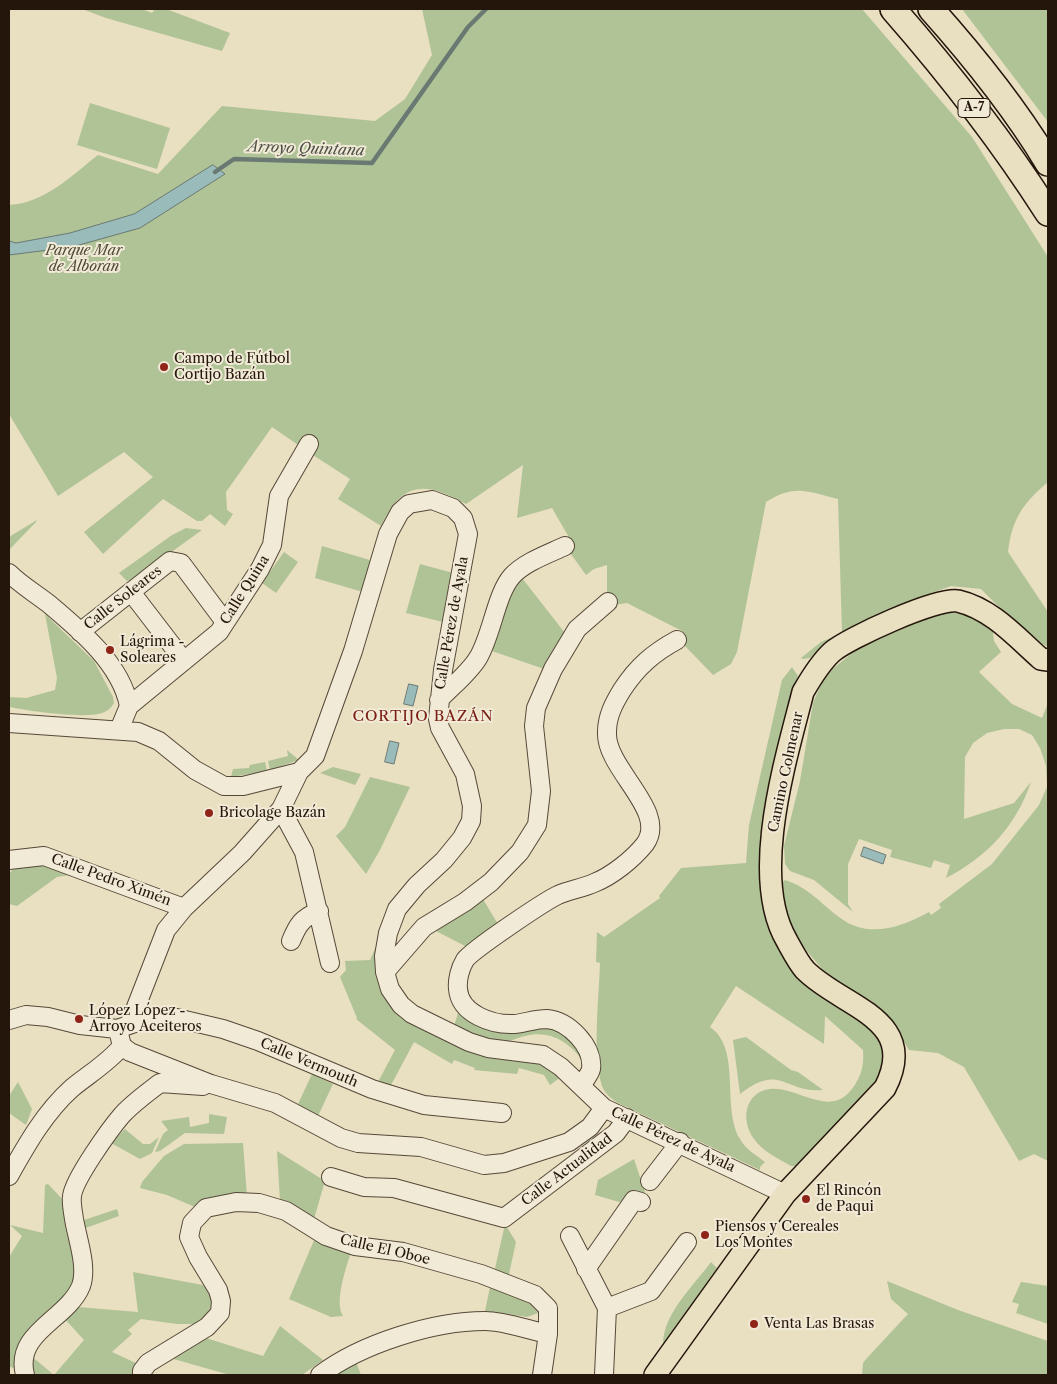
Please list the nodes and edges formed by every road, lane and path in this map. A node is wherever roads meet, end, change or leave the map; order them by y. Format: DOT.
graph roads {
  1 [pos="893,9"];
  2 [pos="931,9"];
  3 [pos="1048,162"];
  4 [pos="1048,213"];
  5 [pos="309,444"];
  6 [pos="565,546"];
  7 [pos="11,580"];
  8 [pos="131,592"];
  9 [pos="608,602"];
  10 [pos="226,622"];
  11 [pos="80,632"];
  12 [pos="677,640"];
  13 [pos="1048,660"];
  14 [pos="184,661"];
  15 [pos="439,700"];
  16 [pos="129,706"];
  17 [pos="9,723"];
  18 [pos="119,730"];
  19 [pos="299,772"];
  20 [pos="281,809"];
  21 [pos="9,860"];
  22 [pos="184,908"];
  23 [pos="319,911"];
  24 [pos="292,941"];
  25 [pos="330,963"];
  26 [pos="385,972"];
  27 [pos="9,1020"];
  28 [pos="123,1033"];
  29 [pos="211,1084"];
  30 [pos="582,1086"];
  31 [pos="604,1108"];
  32 [pos="502,1113"];
  33 [pos="627,1118"];
  34 [pos="680,1142"];
  35 [pos="9,1176"];
  36 [pos="332,1177"];
  37 [pos="650,1181"];
  38 [pos="785,1194"];
  39 [pos="641,1202"];
  40 [pos="570,1236"];
  41 [pos="687,1242"];
  42 [pos="586,1269"];
  43 [pos="607,1308"];
  44 [pos="548,1334"];
  45 [pos="25,1375"];
  46 [pos="142,1375"];
  47 [pos="320,1375"];
  48 [pos="542,1375"];
  49 [pos="604,1375"];
  50 [pos="655,1375"];
  1 -- 4 [label="highway, A-7"];
  2 -- 3 [label="highway, A-7"];
  5 -- 10 [label="street, Calle Quina"];
  6 -- 15 [label="street"];
  7 -- 11 [label="street"];
  8 -- 10 [label="street, Calle Soleares"];
  8 -- 11 [label="street, Calle Soleares"];
  8 -- 14 [label="street"];
  9 -- 26 [label="street"];
  10 -- 14 [label="street, Calle Quina"];
  11 -- 16 [label="street"];
  12 -- 30 [label="street"];
  13 -- 38 [label="main road, Camino Colmenar"];
  14 -- 16 [label="street, Calle Quina"];
  15 -- 19 [label="street, Calle Pérez de Ayala"];
  15 -- 26 [label="street, Calle Pérez de Ayala"];
  16 -- 18 [label="street, Calle Quina"];
  17 -- 18 [label="street"];
  18 -- 19 [label="street"];
  19 -- 20 [label="street"];
  20 -- 22 [label="street"];
  20 -- 23 [label="street"];
  21 -- 22 [label="street, Calle Pedro Ximén"];
  22 -- 28 [label="street"];
  23 -- 24 [label="street"];
  23 -- 25 [label="street"];
  26 -- 30 [label="street, Calle Pérez de Ayala"];
  27 -- 28 [label="street"];
  28 -- 29 [label="street"];
  28 -- 32 [label="street, Calle Vermouth"];
  28 -- 35 [label="street"];
  29 -- 31 [label="street"];
  29 -- 45 [label="street"];
  30 -- 31 [label="street, Calle Pérez de Ayala"];
  31 -- 33 [label="street, Calle Pérez de Ayala"];
  33 -- 34 [label="street, Calle Pérez de Ayala"];
  33 -- 36 [label="street, Calle Actualidad"];
  34 -- 37 [label="street"];
  34 -- 38 [label="street, Calle Pérez de Ayala"];
  38 -- 50 [label="main road, Camino Colmenar"];
  39 -- 42 [label="street"];
  40 -- 42 [label="street"];
  41 -- 43 [label="street"];
  42 -- 43 [label="street"];
  43 -- 49 [label="street"];
  44 -- 46 [label="street, Calle El Oboe"];
  44 -- 47 [label="street"];
  44 -- 48 [label="street, Calle El Oboe"];
}
